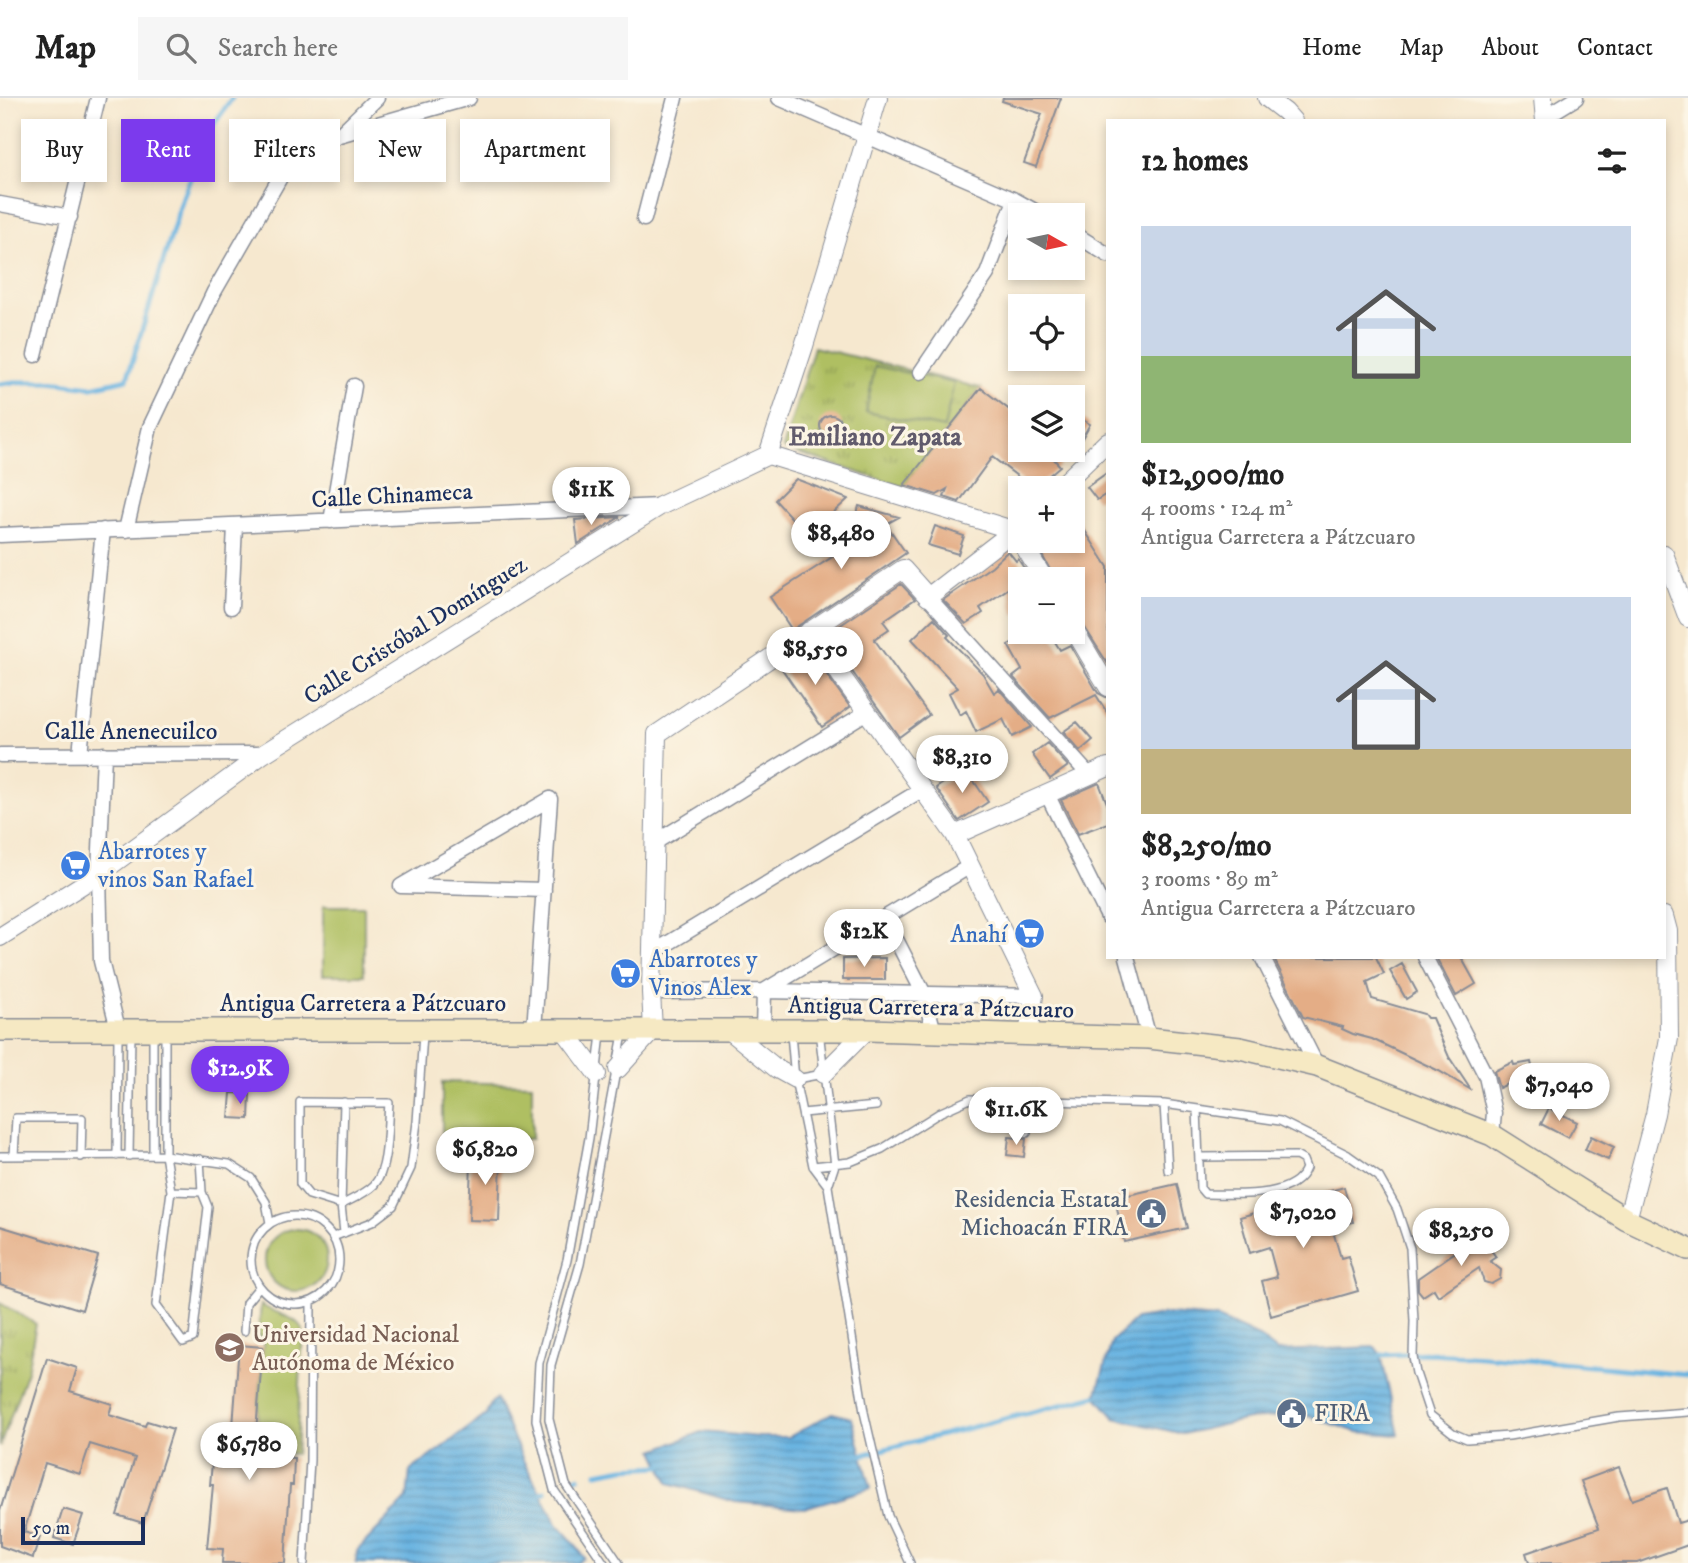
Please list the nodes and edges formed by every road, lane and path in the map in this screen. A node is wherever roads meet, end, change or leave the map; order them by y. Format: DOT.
graph roads {
  1 [pos="99,98"];
  2 [pos="377,98"];
  3 [pos="469,98"];
  4 [pos="675,98"];
  5 [pos="779,98"];
  6 [pos="878,98"];
  7 [pos="1267,98"];
  8 [pos="1544,98"];
  9 [pos="1576,98"];
  10 [pos="1291,119"];
  11 [pos="1543,119"];
  12 [pos="1544,119"];
  13 [pos="340,134"];
  14 [pos="867,134"];
  15 [pos="340,135"];
  16 [pos="277,182"];
  17 [pos="1015,200"];
  18 [pos="1020,203"];
  19 [pos="0,204"];
  20 [pos="71,217"];
  21 [pos="644,219"];
  22 [pos="1085,241"];
  23 [pos="1106,254"];
  24 [pos="35,355"];
  25 [pos="921,372"];
  26 [pos="354,386"];
  27 [pos="1106,443"];
  28 [pos="768,455"];
  29 [pos="1072,476"];
  30 [pos="660,506"];
  31 [pos="331,521"];
  32 [pos="235,526"];
  33 [pos="103,530"];
  34 [pos="126,530"];
  35 [pos="1008,531"];
  36 [pos="0,535"];
  37 [pos="1008,542"];
  38 [pos="1666,560"];
  39 [pos="928,597"];
  40 [pos="231,607"];
  41 [pos="1688,618"];
  42 [pos="809,631"];
  43 [pos="1082,644"];
  44 [pos="1106,684"];
  45 [pos="867,712"];
  46 [pos="80,754"];
  47 [pos="104,754"];
  48 [pos="263,754"];
  49 [pos="0,755"];
  50 [pos="1106,768"];
  51 [pos="1089,775"];
  52 [pos="923,789"];
  53 [pos="1047,794"];
  54 [pos="955,835"];
  55 [pos="654,844"];
  56 [pos="970,866"];
  57 [pos="99,874"];
  58 [pos="544,890"];
  59 [pos="1106,913"];
  60 [pos="885,918"];
  61 [pos="1666,924"];
  62 [pos="0,937"];
  63 [pos="652,953"];
  64 [pos="1128,959"];
  65 [pos="1263,959"];
  66 [pos="1426,959"];
  67 [pos="764,991"];
  68 [pos="651,992"];
  69 [pos="925,994"];
  70 [pos="1034,996"];
  71 [pos="125,1029"];
  72 [pos="159,1029"];
  73 [pos="0,1030"];
  74 [pos="423,1030"];
  75 [pos="534,1030"];
  76 [pos="564,1030"];
  77 [pos="601,1030"];
  78 [pos="624,1030"];
  79 [pos="653,1030"];
  80 [pos="729,1030"];
  81 [pos="763,1030"];
  82 [pos="791,1030"];
  83 [pos="819,1030"];
  84 [pos="867,1030"];
  85 [pos="934,1032"];
  86 [pos="1028,1035"];
  87 [pos="1149,1038"];
  88 [pos="1317,1066"];
  89 [pos="618,1069"];
  90 [pos="597,1074"];
  91 [pos="823,1074"];
  92 [pos="795,1079"];
  93 [pos="1032,1100"];
  94 [pos="344,1102"];
  95 [pos="1164,1104"];
  96 [pos="876,1106"];
  97 [pos="1197,1109"];
  98 [pos="829,1111"];
  99 [pos="802,1114"];
  100 [pos="1027,1133"];
  101 [pos="1492,1135"];
  102 [pos="589,1138"];
  103 [pos="604,1140"];
  104 [pos="165,1155"];
  105 [pos="0,1156"];
  106 [pos="14,1156"];
  107 [pos="117,1156"];
  108 [pos="129,1156"];
  109 [pos="153,1156"];
  110 [pos="81,1157"];
  111 [pos="1201,1157"];
  112 [pos="200,1159"];
  113 [pos="835,1165"];
  114 [pos="813,1166"];
  115 [pos="1168,1170"];
  116 [pos="828,1186"];
  117 [pos="171,1191"];
  118 [pos="202,1192"];
  119 [pos="341,1205"];
  120 [pos="1627,1220"];
  121 [pos="270,1223"];
  122 [pos="344,1233"];
  123 [pos="333,1237"];
  124 [pos="1688,1249"];
  125 [pos="568,1261"];
  126 [pos="580,1264"];
  127 [pos="259,1287"];
  128 [pos="311,1302"];
  129 [pos="244,1331"];
  130 [pos="1688,1412"];
  131 [pos="304,1563"];
  132 [pos="604,1563"];
  133 [pos="619,1563"];
  134 [pos="911,1563"];
  1 -- 20 [label="street"];
  2 -- 13 [label="street"];
  3 -- 15 [label="street"];
  4 -- 21 [label="street"];
  5 -- 14 [label="street"];
  6 -- 14 [label="street"];
  7 -- 10 [label="street"];
  8 -- 11 [label="street"];
  9 -- 12 [label="street"];
  14 -- 17 [label="street"];
  14 -- 28 [label="street"];
  16 -- 34 [label="street"];
  17 -- 18 [label="street"];
  17 -- 25 [label="street"];
  19 -- 20 [label="street"];
  20 -- 24 [label="street"];
  22 -- 23 [label="street"];
  26 -- 31 [label="street"];
  27 -- 29 [label="street"];
  28 -- 30 [label="street, Calle Cristóbal Domínguez"];
  28 -- 35 [label="street"];
  30 -- 31 [label="street, Calle Chinameca"];
  30 -- 48 [label="street, Calle Cristóbal Domínguez"];
  31 -- 32 [label="street, Calle Chinameca"];
  32 -- 34 [label="street, Calle Chinameca"];
  32 -- 40 [label="street"];
  33 -- 34 [label="street, Calle Chinameca"];
  33 -- 36 [label="street, Calle Chinameca"];
  33 -- 46 [label="street"];
  37 -- 39 [label="street"];
  38 -- 41 [label="street"];
  39 -- 42 [label="street"];
  39 -- 51 [label="street"];
  42 -- 45 [label="street"];
  42 -- 55 [label="street"];
  43 -- 44 [label="street"];
  45 -- 52 [label="street"];
  45 -- 55 [label="street"];
  46 -- 47 [label="street, Calle Anenecuilco"];
  46 -- 49 [label="street, Calle Anenecuilco"];
  47 -- 48 [label="street, Calle Anenecuilco"];
  47 -- 57 [label="street"];
  48 -- 57 [label="street, Calle Cristóbal Domínguez"];
  50 -- 51 [label="street"];
  51 -- 53 [label="street"];
  52 -- 54 [label="street"];
  52 -- 63 [label="street"];
  53 -- 54 [label="street"];
  53 -- 59 [label="street"];
  54 -- 56 [label="street"];
  55 -- 63 [label="street"];
  56 -- 60 [label="street"];
  56 -- 70 [label="street"];
  57 -- 62 [label="street, Calle Cristóbal Domínguez"];
  57 -- 71 [label="street"];
  58 -- 58 [label="street"];
  58 -- 75 [label="street"];
  60 -- 67 [label="street"];
  60 -- 69 [label="street"];
  61 -- 120 [label="street"];
  63 -- 68 [label="street"];
  64 -- 87 [label="street"];
  65 -- 88 [label="street"];
  66 -- 101 [label="street"];
  67 -- 68 [label="street"];
  67 -- 69 [label="street"];
  67 -- 81 [label="street"];
  68 -- 79 [label="street"];
  69 -- 70 [label="street"];
  69 -- 85 [label="street"];
  70 -- 86 [label="street"];
  71 -- 72 [label="main road, Antigua Carretera a Pátzcuaro"];
  71 -- 73 [label="main road, Antigua Carretera a Pátzcuaro"];
  71 -- 107 [label="lane"];
  71 -- 108 [label="lane"];
  72 -- 74 [label="main road, Antigua Carretera a Pátzcuaro"];
  72 -- 104 [label="lane"];
  72 -- 109 [label="lane"];
  74 -- 75 [label="main road, Antigua Carretera a Pátzcuaro"];
  74 -- 122 [label="lane"];
  75 -- 76 [label="main road, Antigua Carretera a Pátzcuaro"];
  76 -- 77 [label="main road, Antigua Carretera a Pátzcuaro"];
  76 -- 90 [label="street"];
  77 -- 78 [label="main road, Antigua Carretera a Pátzcuaro"];
  77 -- 90 [label="lane"];
  78 -- 79 [label="main road, Antigua Carretera a Pátzcuaro"];
  78 -- 89 [label="lane"];
  79 -- 80 [label="main road, Antigua Carretera a Pátzcuaro"];
  79 -- 89 [label="street"];
  80 -- 81 [label="main road, Antigua Carretera a Pátzcuaro"];
  80 -- 92 [label="street"];
  81 -- 82 [label="main road, Antigua Carretera a Pátzcuaro"];
  82 -- 83 [label="main road, Antigua Carretera a Pátzcuaro"];
  82 -- 92 [label="lane"];
  83 -- 84 [label="main road, Antigua Carretera a Pátzcuaro"];
  83 -- 91 [label="lane"];
  84 -- 85 [label="main road, Antigua Carretera a Pátzcuaro"];
  84 -- 91 [label="street"];
  85 -- 86 [label="main road, Antigua Carretera a Pátzcuaro"];
  86 -- 87 [label="main road, Antigua Carretera a Pátzcuaro"];
  87 -- 88 [label="main road, Antigua Carretera a Pátzcuaro"];
  88 -- 101 [label="main road, Antigua Carretera a Pátzcuaro"];
  89 -- 103 [label="lane"];
  90 -- 102 [label="lane"];
  91 -- 92 [label="lane"];
  91 -- 98 [label="lane"];
  92 -- 99 [label="lane"];
  93 -- 95 [label="lane"];
  93 -- 100 [label="lane"];
  93 -- 113 [label="lane"];
  94 -- 119 [label="lane"];
  94 -- 119 [label="lane"];
  94 -- 119 [label="lane"];
  95 -- 97 [label="lane"];
  95 -- 115 [label="lane"];
  96 -- 98 [label="lane"];
  97 -- 111 [label="lane"];
  97 -- 130 [label="lane"];
  98 -- 99 [label="lane"];
  98 -- 113 [label="lane"];
  99 -- 114 [label="lane"];
  101 -- 120 [label="main road, Antigua Carretera a Pátzcuaro"];
  102 -- 103 [label="lane"];
  102 -- 125 [label="lane"];
  103 -- 126 [label="lane"];
  104 -- 109 [label="lane"];
  104 -- 112 [label="lane"];
  104 -- 117 [label="lane"];
  105 -- 106 [label="lane"];
  106 -- 110 [label="lane"];
  106 -- 110 [label="lane"];
  107 -- 108 [label="lane"];
  107 -- 110 [label="lane"];
  108 -- 109 [label="lane"];
  111 -- 111 [label="lane"];
  112 -- 118 [label="lane"];
  112 -- 121 [label="lane"];
  113 -- 114 [label="lane"];
  113 -- 116 [label="lane"];
  114 -- 116 [label="lane"];
  116 -- 134 [label="lane"];
  117 -- 118 [label="lane"];
  117 -- 118 [label="lane"];
  119 -- 122 [label="lane"];
  120 -- 124 [label="main road, Antigua Carretera a Pátzcuaro"];
  121 -- 123 [label="lane"];
  121 -- 127 [label="lane"];
  122 -- 123 [label="lane"];
  123 -- 128 [label="lane"];
  125 -- 126 [label="lane"];
  125 -- 132 [label="lane"];
  126 -- 133 [label="lane"];
  127 -- 128 [label="lane"];
  127 -- 129 [label="lane"];
  128 -- 131 [label="lane"];
}
